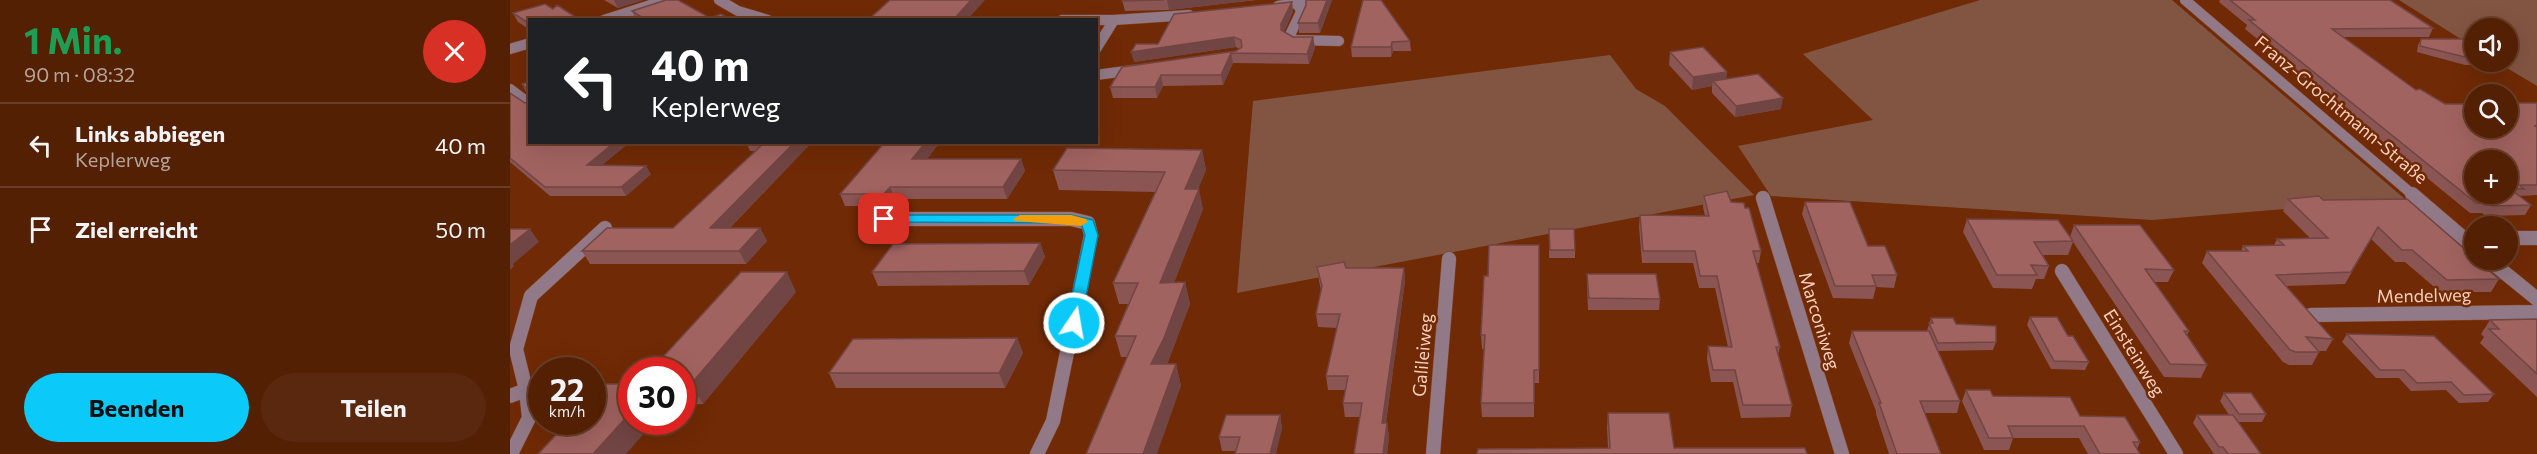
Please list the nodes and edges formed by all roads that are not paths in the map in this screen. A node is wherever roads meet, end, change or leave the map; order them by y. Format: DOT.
graph roads {
  1 [pos="666,0"];
  2 [pos="719,0"];
  3 [pos="1315,0"];
  4 [pos="2185,0"];
  5 [pos="1298,4"];
  6 [pos="1263,7"];
  7 [pos="1204,13"];
  8 [pos="610,18"];
  9 [pos="762,18"];
  10 [pos="1098,20"];
  11 [pos="1114,20"];
  12 [pos="1339,41"];
  13 [pos="528,44"];
  14 [pos="1098,46"];
  15 [pos="510,50"];
  16 [pos="1144,68"];
  17 [pos="1098,75"];
  18 [pos="510,89"];
  19 [pos="528,102"];
  20 [pos="1763,198"];
  21 [pos="884,219"];
  22 [pos="605,228"];
  23 [pos="2464,234"];
  24 [pos="2518,238"];
  25 [pos="2537,238"];
  26 [pos="1449,259"];
  27 [pos="2501,270"];
  28 [pos="2062,271"];
  29 [pos="2537,300"];
  30 [pos="2537,312"];
  31 [pos="2311,315"];
  32 [pos="526,390"];
  33 [pos="510,396"];
  34 [pos="511,454"];
  35 [pos="1037,454"];
  36 [pos="1433,454"];
  37 [pos="1842,454"];
  38 [pos="2176,454"];
  1 -- 8 [label="street"];
  2 -- 9 [label="street"];
  3 -- 5 [label="street"];
  4 -- 23 [label="street, Franz-Grochtmann-Straße"];
  5 -- 6 [label="street"];
  5 -- 12 [label="street"];
  7 -- 11 [label="street"];
  10 -- 11 [label="street"];
  11 -- 14 [label="street"];
  13 -- 15 [label="street"];
  16 -- 17 [label="street"];
  18 -- 19 [label="street"];
  20 -- 37 [label="street, Marconiweg"];
  21 -- 35 [label="street"];
  22 -- 32 [label="street"];
  24 -- 25 [label="street"];
  26 -- 36 [label="street, Galileiweg"];
  27 -- 29 [label="street"];
  28 -- 38 [label="street, Einsteinweg"];
  30 -- 31 [label="street, Mendelweg"];
  32 -- 33 [label="street"];
  32 -- 34 [label="street"];
}
